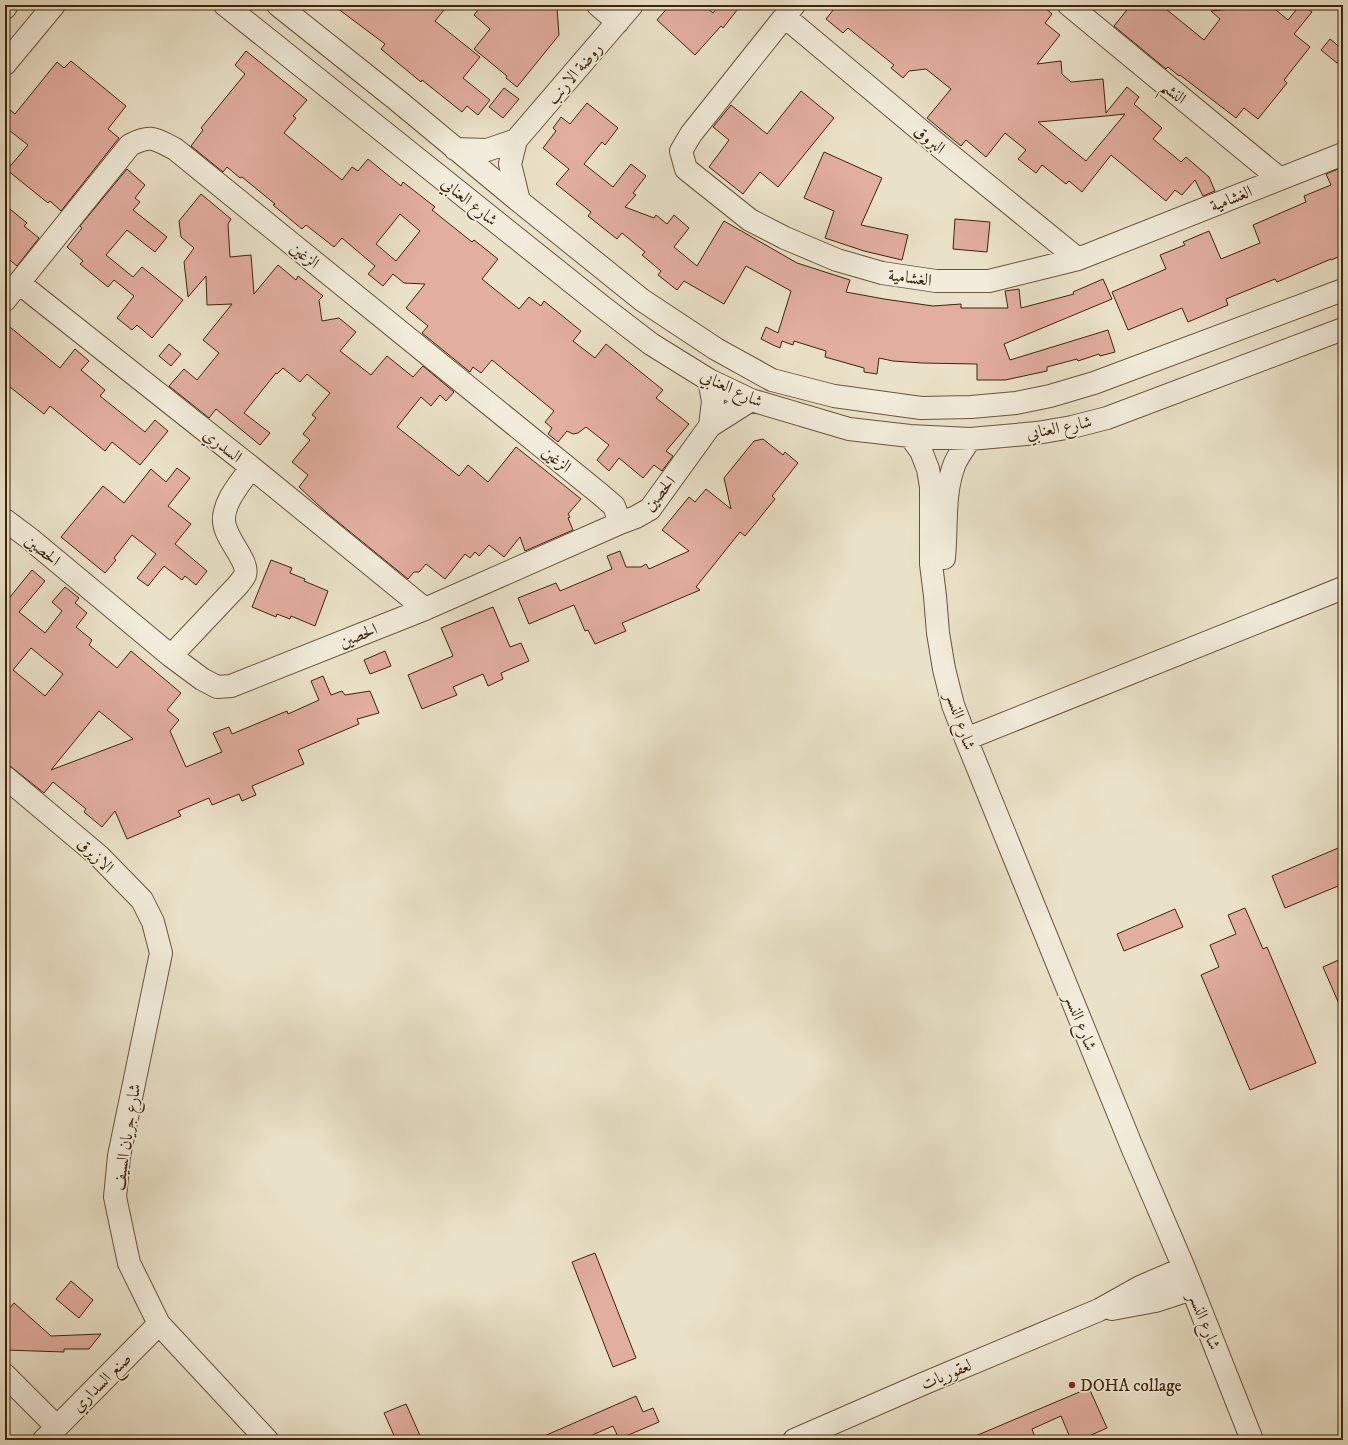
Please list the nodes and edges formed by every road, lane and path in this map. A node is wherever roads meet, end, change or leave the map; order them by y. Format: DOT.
graph roads {
  1 [pos="7,5"];
  2 [pos="225,5"];
  3 [pos="262,5"];
  4 [pos="278,5"];
  5 [pos="598,5"];
  6 [pos="632,5"];
  7 [pos="1069,5"];
  8 [pos="50,7"];
  9 [pos="5,8"];
  10 [pos="789,11"];
  11 [pos="618,22"];
  12 [pos="5,44"];
  13 [pos="5,64"];
  14 [pos="397,100"];
  15 [pos="516,140"];
  16 [pos="455,150"];
  17 [pos="1343,154"];
  18 [pos="1280,179"];
  19 [pos="518,201"];
  20 [pos="1078,259"];
  21 [pos="19,284"];
  22 [pos="1343,290"];
  23 [pos="5,300"];
  24 [pos="1343,329"];
  25 [pos="709,380"];
  26 [pos="751,400"];
  27 [pos="710,426"];
  28 [pos="910,436"];
  29 [pos="970,439"];
  30 [pos="251,468"];
  31 [pos="5,520"];
  32 [pos="620,523"];
  33 [pos="1343,588"];
  34 [pos="936,596"];
  35 [pos="425,609"];
  36 [pos="171,656"];
  37 [pos="966,739"];
  38 [pos="6,779"];
  39 [pos="161,953"];
  40 [pos="1184,1268"];
  41 [pos="1192,1289"];
  42 [pos="1099,1310"];
  43 [pos="159,1324"];
  44 [pos="5,1375"];
  45 [pos="50,1433"];
  46 [pos="267,1440"];
  47 [pos="794,1440"];
  48 [pos="1252,1440"];
  1 -- 9 [label="street"];
  2 -- 25 [label="street, شارع العنابي"];
  3 -- 14 [label="street"];
  4 -- 14 [label="street, شارع العنابي"];
  5 -- 11 [label="street"];
  6 -- 11 [label="street, روضة الارنب"];
  7 -- 18 [label="street, النشم"];
  8 -- 12 [label="street"];
  8 -- 13 [label="street"];
  10 -- 20 [label="street, البروق"];
  10 -- 20 [label="street, الغشامية"];
  11 -- 15 [label="street, روضة الارنب"];
  14 -- 16 [label="street, شارع العنابي"];
  15 -- 16 [label="street"];
  15 -- 19 [label="street, روضة الارنب"];
  16 -- 19 [label="street, شارع العنابي"];
  17 -- 18 [label="street, الغشامية"];
  18 -- 20 [label="street, الغشامية"];
  19 -- 22 [label="street, شارع العنابي"];
  21 -- 23 [label="street, الزغين"];
  21 -- 30 [label="street, السدري"];
  21 -- 32 [label="street, الزغين"];
  24 -- 29 [label="street, شارع العنابي"];
  25 -- 26 [label="street, شارع العنابي"];
  25 -- 27 [label="street, الحصين"];
  26 -- 27 [label="street, الحصين"];
  26 -- 28 [label="street, شارع العنابي"];
  27 -- 32 [label="street, الحصين"];
  28 -- 29 [label="street, شارع العنابي"];
  28 -- 34 [label="street, شارع النسر"];
  29 -- 34 [label="street, شارع النسر"];
  30 -- 35 [label="street, السدري"];
  30 -- 36 [label="street"];
  31 -- 36 [label="street, الحصين"];
  32 -- 35 [label="street, الحصين"];
  33 -- 37 [label="street"];
  34 -- 37 [label="street, شارع النسر"];
  35 -- 36 [label="street, الحصين"];
  37 -- 40 [label="street, شارع النسر"];
  38 -- 39 [label="street, الازيرق"];
  39 -- 43 [label="street, شارع جريان السيف"];
  40 -- 41 [label="street, شارع النسر"];
  40 -- 42 [label="street, لعقوريات"];
  41 -- 42 [label="street, لعقوريات"];
  41 -- 48 [label="street, شارع النسر"];
  42 -- 47 [label="street, لعقوريات"];
  43 -- 45 [label="street, صنع السداري"];
  43 -- 46 [label="street, شارع جريان السيف"];
  44 -- 45 [label="street"];
}
